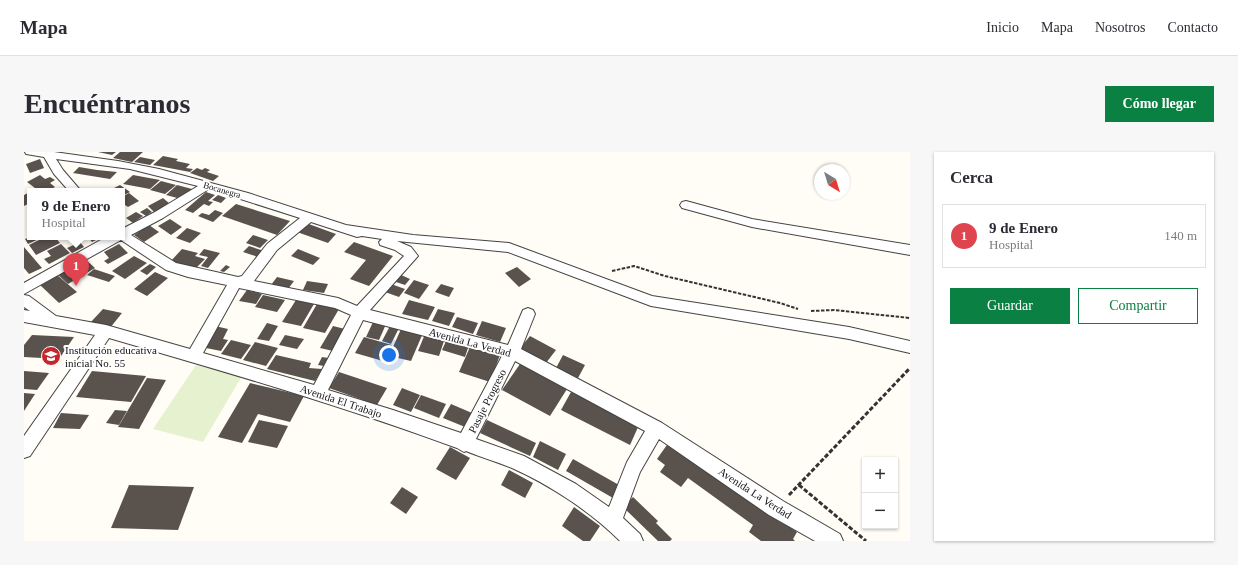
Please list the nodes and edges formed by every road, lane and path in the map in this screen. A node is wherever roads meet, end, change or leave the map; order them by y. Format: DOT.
graph roads {
  1 [pos="30,152"];
  2 [pos="48,155"];
  3 [pos="207,185"];
  4 [pos="72,188"];
  5 [pos="686,205"];
  6 [pos="309,217"];
  7 [pos="347,229"];
  8 [pos="125,232"];
  9 [pos="125,236"];
  10 [pos="111,240"];
  11 [pos="910,250"];
  12 [pos="584,276"];
  13 [pos="235,283"];
  14 [pos="24,289"];
  15 [pos="24,300"];
  16 [pos="799,310"];
  17 [pos="806,312"];
  18 [pos="359,313"];
  19 [pos="528,314"];
  20 [pos="24,316"];
  21 [pos="910,318"];
  22 [pos="56,322"];
  23 [pos="106,331"];
  24 [pos="910,347"];
  25 [pos="512,352"];
  26 [pos="193,357"];
  27 [pos="910,368"];
  28 [pos="318,393"];
  29 [pos="656,428"];
  30 [pos="464,444"];
  31 [pos="24,450"];
  32 [pos="798,485"];
  33 [pos="776,508"];
  34 [pos="613,521"];
  35 [pos="633,541"];
  36 [pos="833,541"];
  37 [pos="866,541"];
  1 -- 2 [label="street, Bocanegra"];
  2 -- 3 [label="street, Bocanegra"];
  2 -- 4 [label="street"];
  3 -- 6 [label="street, Bocanegra"];
  3 -- 8 [label="street"];
  5 -- 11 [label="street"];
  6 -- 7 [label="street, Bocanegra"];
  6 -- 13 [label="street"];
  7 -- 12 [label="street"];
  7 -- 18 [label="street, Bocanegra"];
  9 -- 13 [label="street, Avenida La Verdad"];
  10 -- 14 [label="street"];
  12 -- 16 [label="path"];
  12 -- 24 [label="street"];
  13 -- 18 [label="street, Avenida La Verdad"];
  13 -- 26 [label="street"];
  15 -- 22 [label="street"];
  17 -- 21 [label="path"];
  18 -- 25 [label="street, Avenida La Verdad"];
  18 -- 28 [label="street"];
  19 -- 25 [label="street, Pasaje Progreso"];
  20 -- 22 [label="street, Avenida El Trabajo"];
  22 -- 23 [label="street, Avenida El Trabajo"];
  23 -- 26 [label="street, Avenida El Trabajo"];
  23 -- 31 [label="street"];
  25 -- 29 [label="street, Avenida La Verdad"];
  25 -- 30 [label="street, Pasaje Progreso"];
  26 -- 28 [label="street, Avenida El Trabajo"];
  27 -- 32 [label="path"];
  28 -- 30 [label="street, Avenida El Trabajo"];
  29 -- 33 [label="street, Avenida La Verdad"];
  29 -- 34 [label="street"];
  30 -- 34 [label="street, Avenida El Trabajo"];
  32 -- 33 [label="path"];
  32 -- 37 [label="path"];
  33 -- 36 [label="street, Avenida La Verdad"];
  34 -- 35 [label="street, Avenida El Trabajo"];
}
